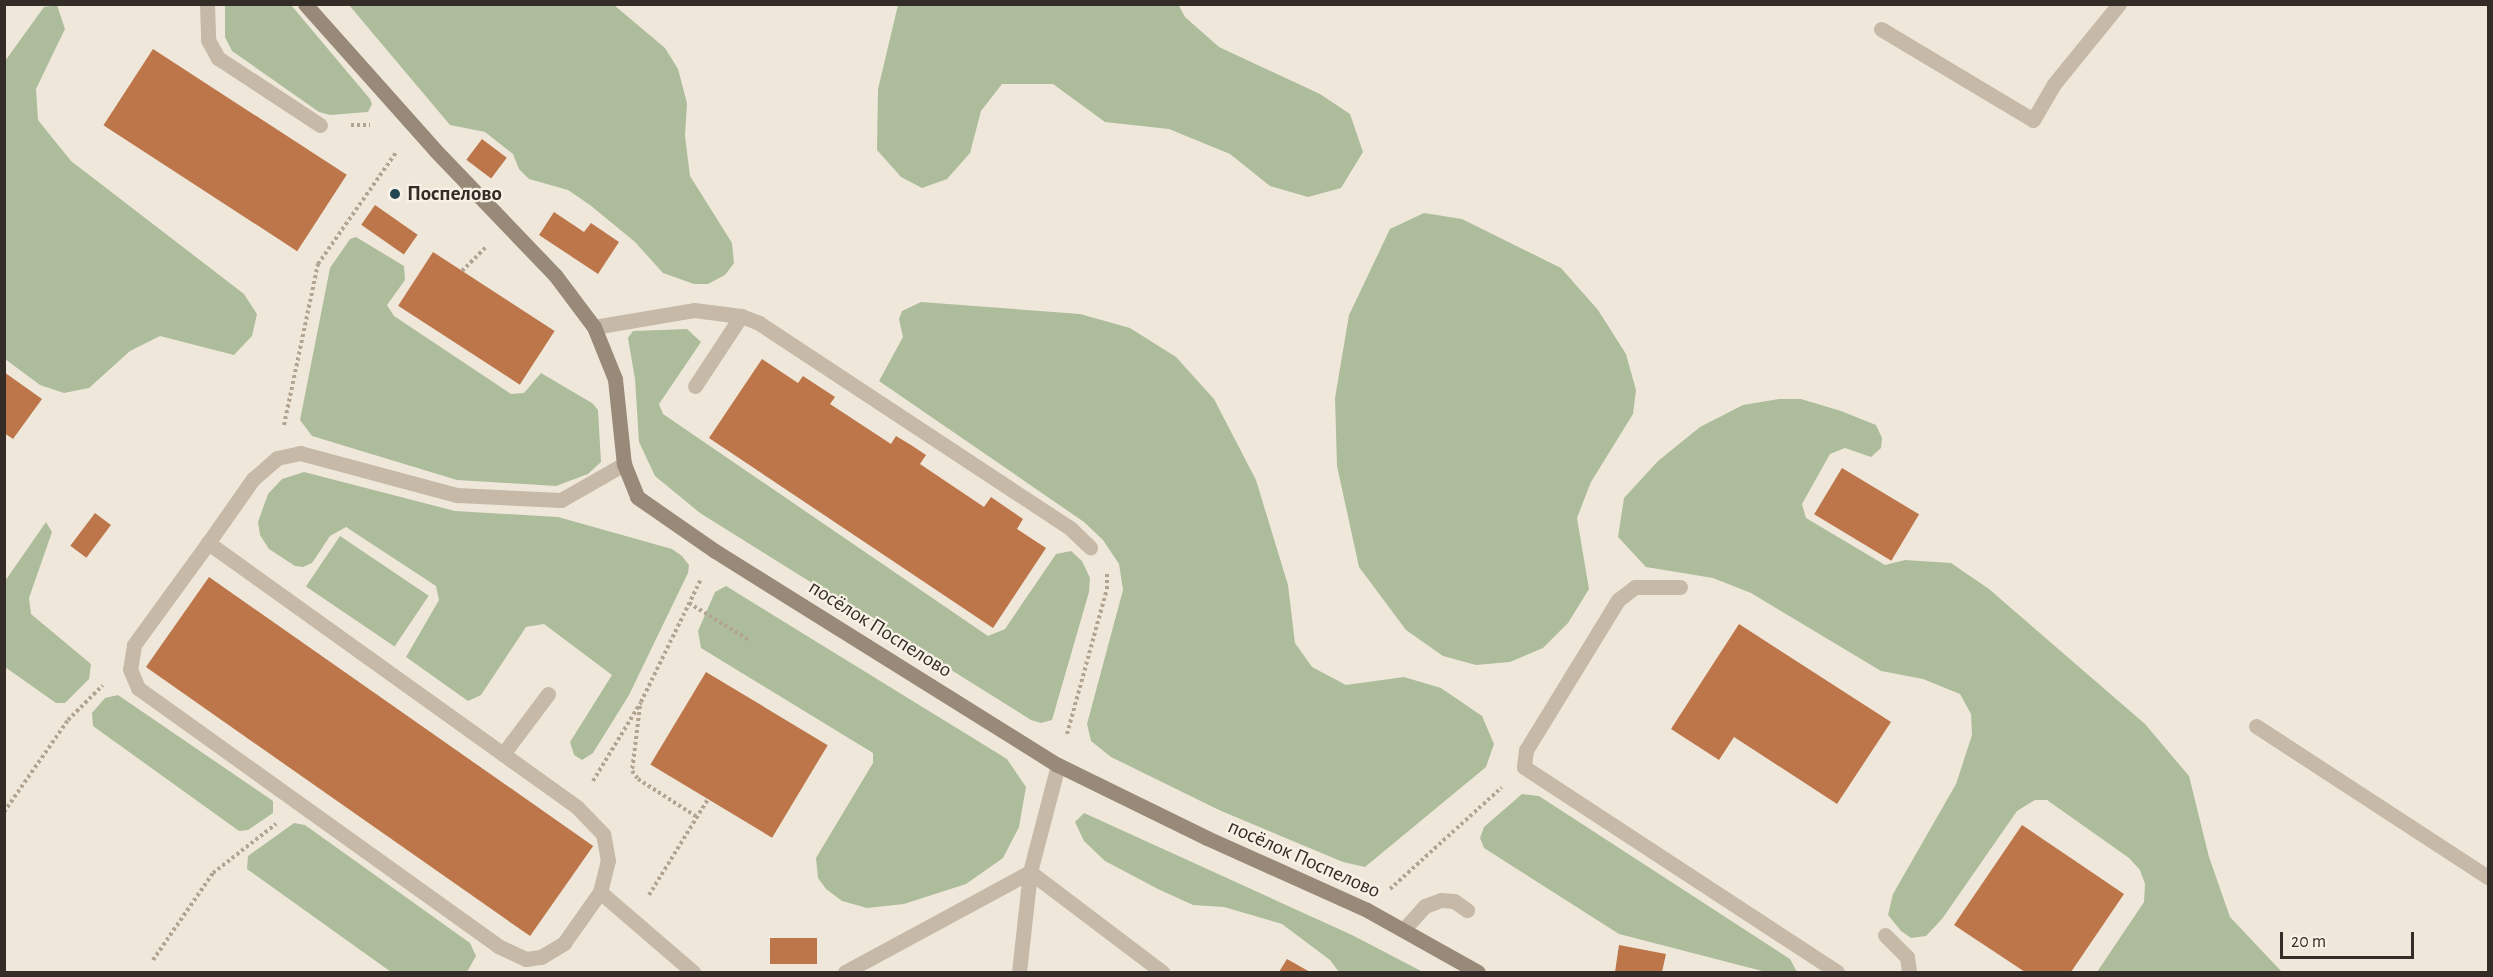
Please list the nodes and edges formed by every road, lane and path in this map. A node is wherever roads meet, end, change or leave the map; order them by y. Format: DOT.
graph roads {
  1 [pos="207,4"];
  2 [pos="305,4"];
  3 [pos="2119,4"];
  4 [pos="1881,29"];
  5 [pos="320,125"];
  6 [pos="415,125"];
  7 [pos="741,316"];
  8 [pos="594,327"];
  9 [pos="695,386"];
  10 [pos="277,458"];
  11 [pos="624,464"];
  12 [pos="208,543"];
  13 [pos="1090,547"];
  14 [pos="715,551"];
  15 [pos="1680,587"];
  16 [pos="689,603"];
  17 [pos="749,640"];
  18 [pos="130,669"];
  19 [pos="548,693"];
  20 [pos="641,702"];
  21 [pos="2256,726"];
  22 [pos="503,754"];
  23 [pos="1058,765"];
  24 [pos="1524,767"];
  25 [pos="708,799"];
  26 [pos="301,805"];
  27 [pos="577,807"];
  28 [pos="4,812"];
  29 [pos="697,817"];
  30 [pos="1030,872"];
  31 [pos="2488,877"];
  32 [pos="600,892"];
  33 [pos="1367,910"];
  34 [pos="1467,910"];
  35 [pos="633,920"];
  36 [pos="1405,928"];
  37 [pos="1885,935"];
  38 [pos="153,960"];
  39 [pos="693,972"];
  40 [pos="845,972"];
  41 [pos="1019,972"];
  42 [pos="1162,972"];
  43 [pos="1478,972"];
  44 [pos="1837,972"];
  45 [pos="1909,972"];
  1 -- 5 [label="lane"];
  2 -- 6 [label="street, посёлок Поспелово"];
  3 -- 4 [label="lane"];
  5 -- 6 [label="path"];
  6 -- 8 [label="street, посёлок Поспелово"];
  6 -- 10 [label="path"];
  7 -- 8 [label="lane"];
  7 -- 9 [label="lane"];
  7 -- 13 [label="lane"];
  8 -- 11 [label="street, посёлок Поспелово"];
  10 -- 11 [label="lane"];
  10 -- 12 [label="lane"];
  11 -- 14 [label="street, посёлок Поспелово"];
  12 -- 18 [label="lane"];
  12 -- 22 [label="lane"];
  13 -- 23 [label="path"];
  14 -- 16 [label="path"];
  14 -- 23 [label="street, посёлок Поспелово"];
  15 -- 24 [label="lane"];
  16 -- 17 [label="path"];
  16 -- 20 [label="path"];
  18 -- 26 [label="lane"];
  18 -- 28 [label="path"];
  19 -- 22 [label="lane"];
  20 -- 27 [label="path"];
  20 -- 29 [label="path"];
  21 -- 31 [label="lane"];
  22 -- 27 [label="lane"];
  23 -- 30 [label="lane"];
  23 -- 33 [label="street, посёлок Поспелово"];
  24 -- 33 [label="path"];
  24 -- 44 [label="lane"];
  25 -- 29 [label="path"];
  26 -- 32 [label="lane"];
  26 -- 38 [label="path"];
  27 -- 32 [label="lane"];
  29 -- 35 [label="path"];
  30 -- 40 [label="lane"];
  30 -- 41 [label="lane"];
  30 -- 42 [label="lane"];
  32 -- 35 [label="lane"];
  33 -- 36 [label="street, посёлок Поспелово"];
  34 -- 36 [label="lane"];
  35 -- 39 [label="lane"];
  36 -- 43 [label="street, посёлок Поспелово"];
  37 -- 45 [label="lane"];
}
